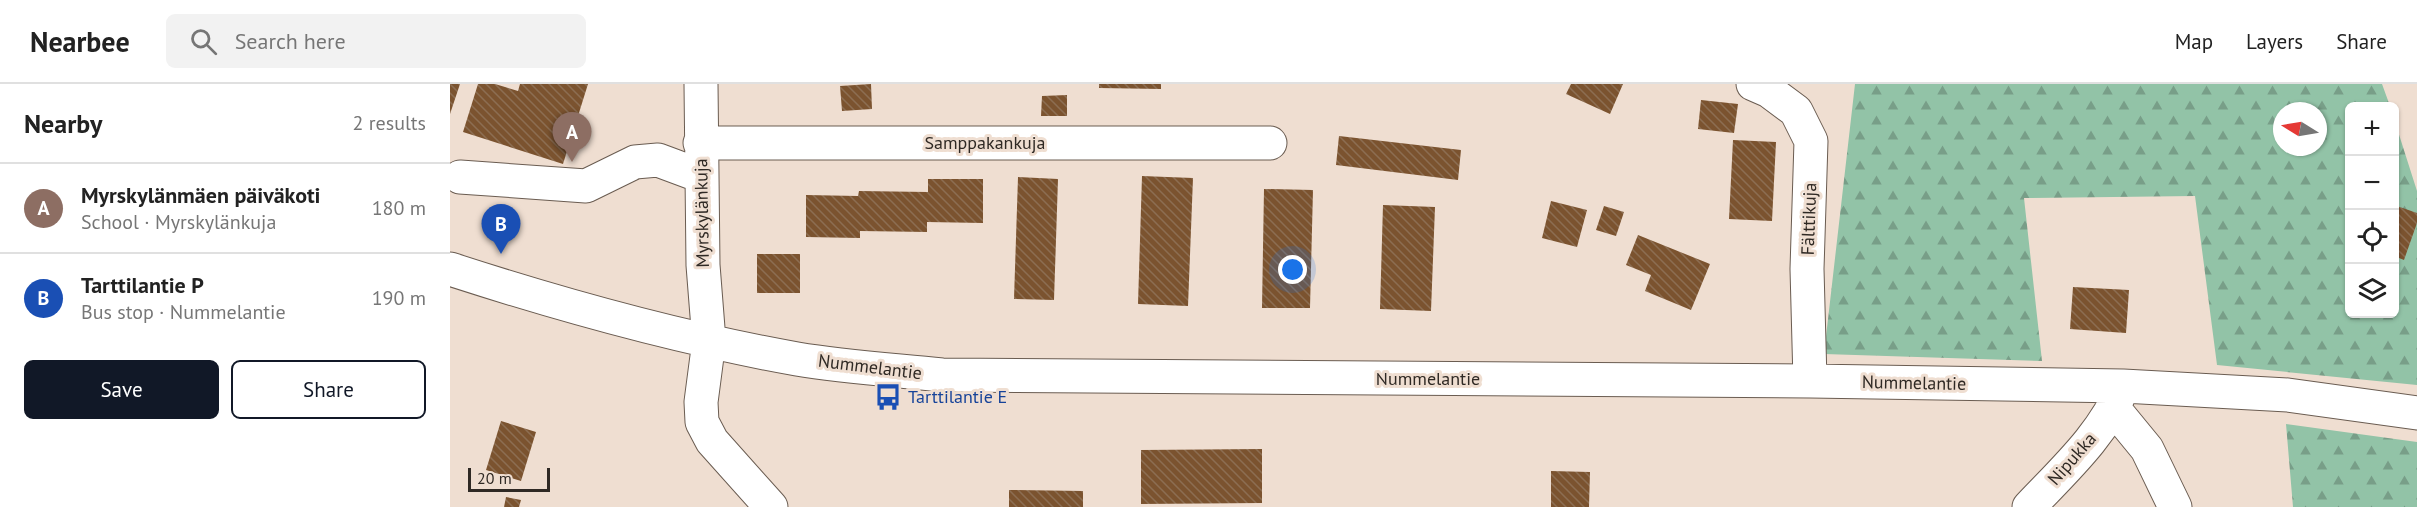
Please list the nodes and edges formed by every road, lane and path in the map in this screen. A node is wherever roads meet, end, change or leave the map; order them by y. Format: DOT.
graph roads {
  1 [pos="700,84"];
  2 [pos="1753,84"];
  3 [pos="700,143"];
  4 [pos="1270,143"];
  5 [pos="701,176"];
  6 [pos="460,177"];
  7 [pos="450,269"];
  8 [pos="709,341"];
  9 [pos="1810,381"];
  10 [pos="2119,398"];
  11 [pos="2417,413"];
  12 [pos="771,507"];
  13 [pos="2029,507"];
  14 [pos="2175,507"];
  1 -- 3 [label="street, Myrskylänkuja"];
  2 -- 9 [label="street, Fälttikuja"];
  3 -- 4 [label="street, Samppakankuja"];
  3 -- 5 [label="street, Myrskylänkuja"];
  5 -- 6 [label="street"];
  5 -- 8 [label="street, Myrskylänkuja"];
  7 -- 8 [label="street, Nummelantie"];
  8 -- 9 [label="street, Nummelantie"];
  8 -- 12 [label="street, Myrskylänkuja"];
  9 -- 10 [label="street, Nummelantie"];
  10 -- 11 [label="street, Nummelantie"];
  10 -- 13 [label="street, Nipukka"];
  10 -- 14 [label="street"];
}
